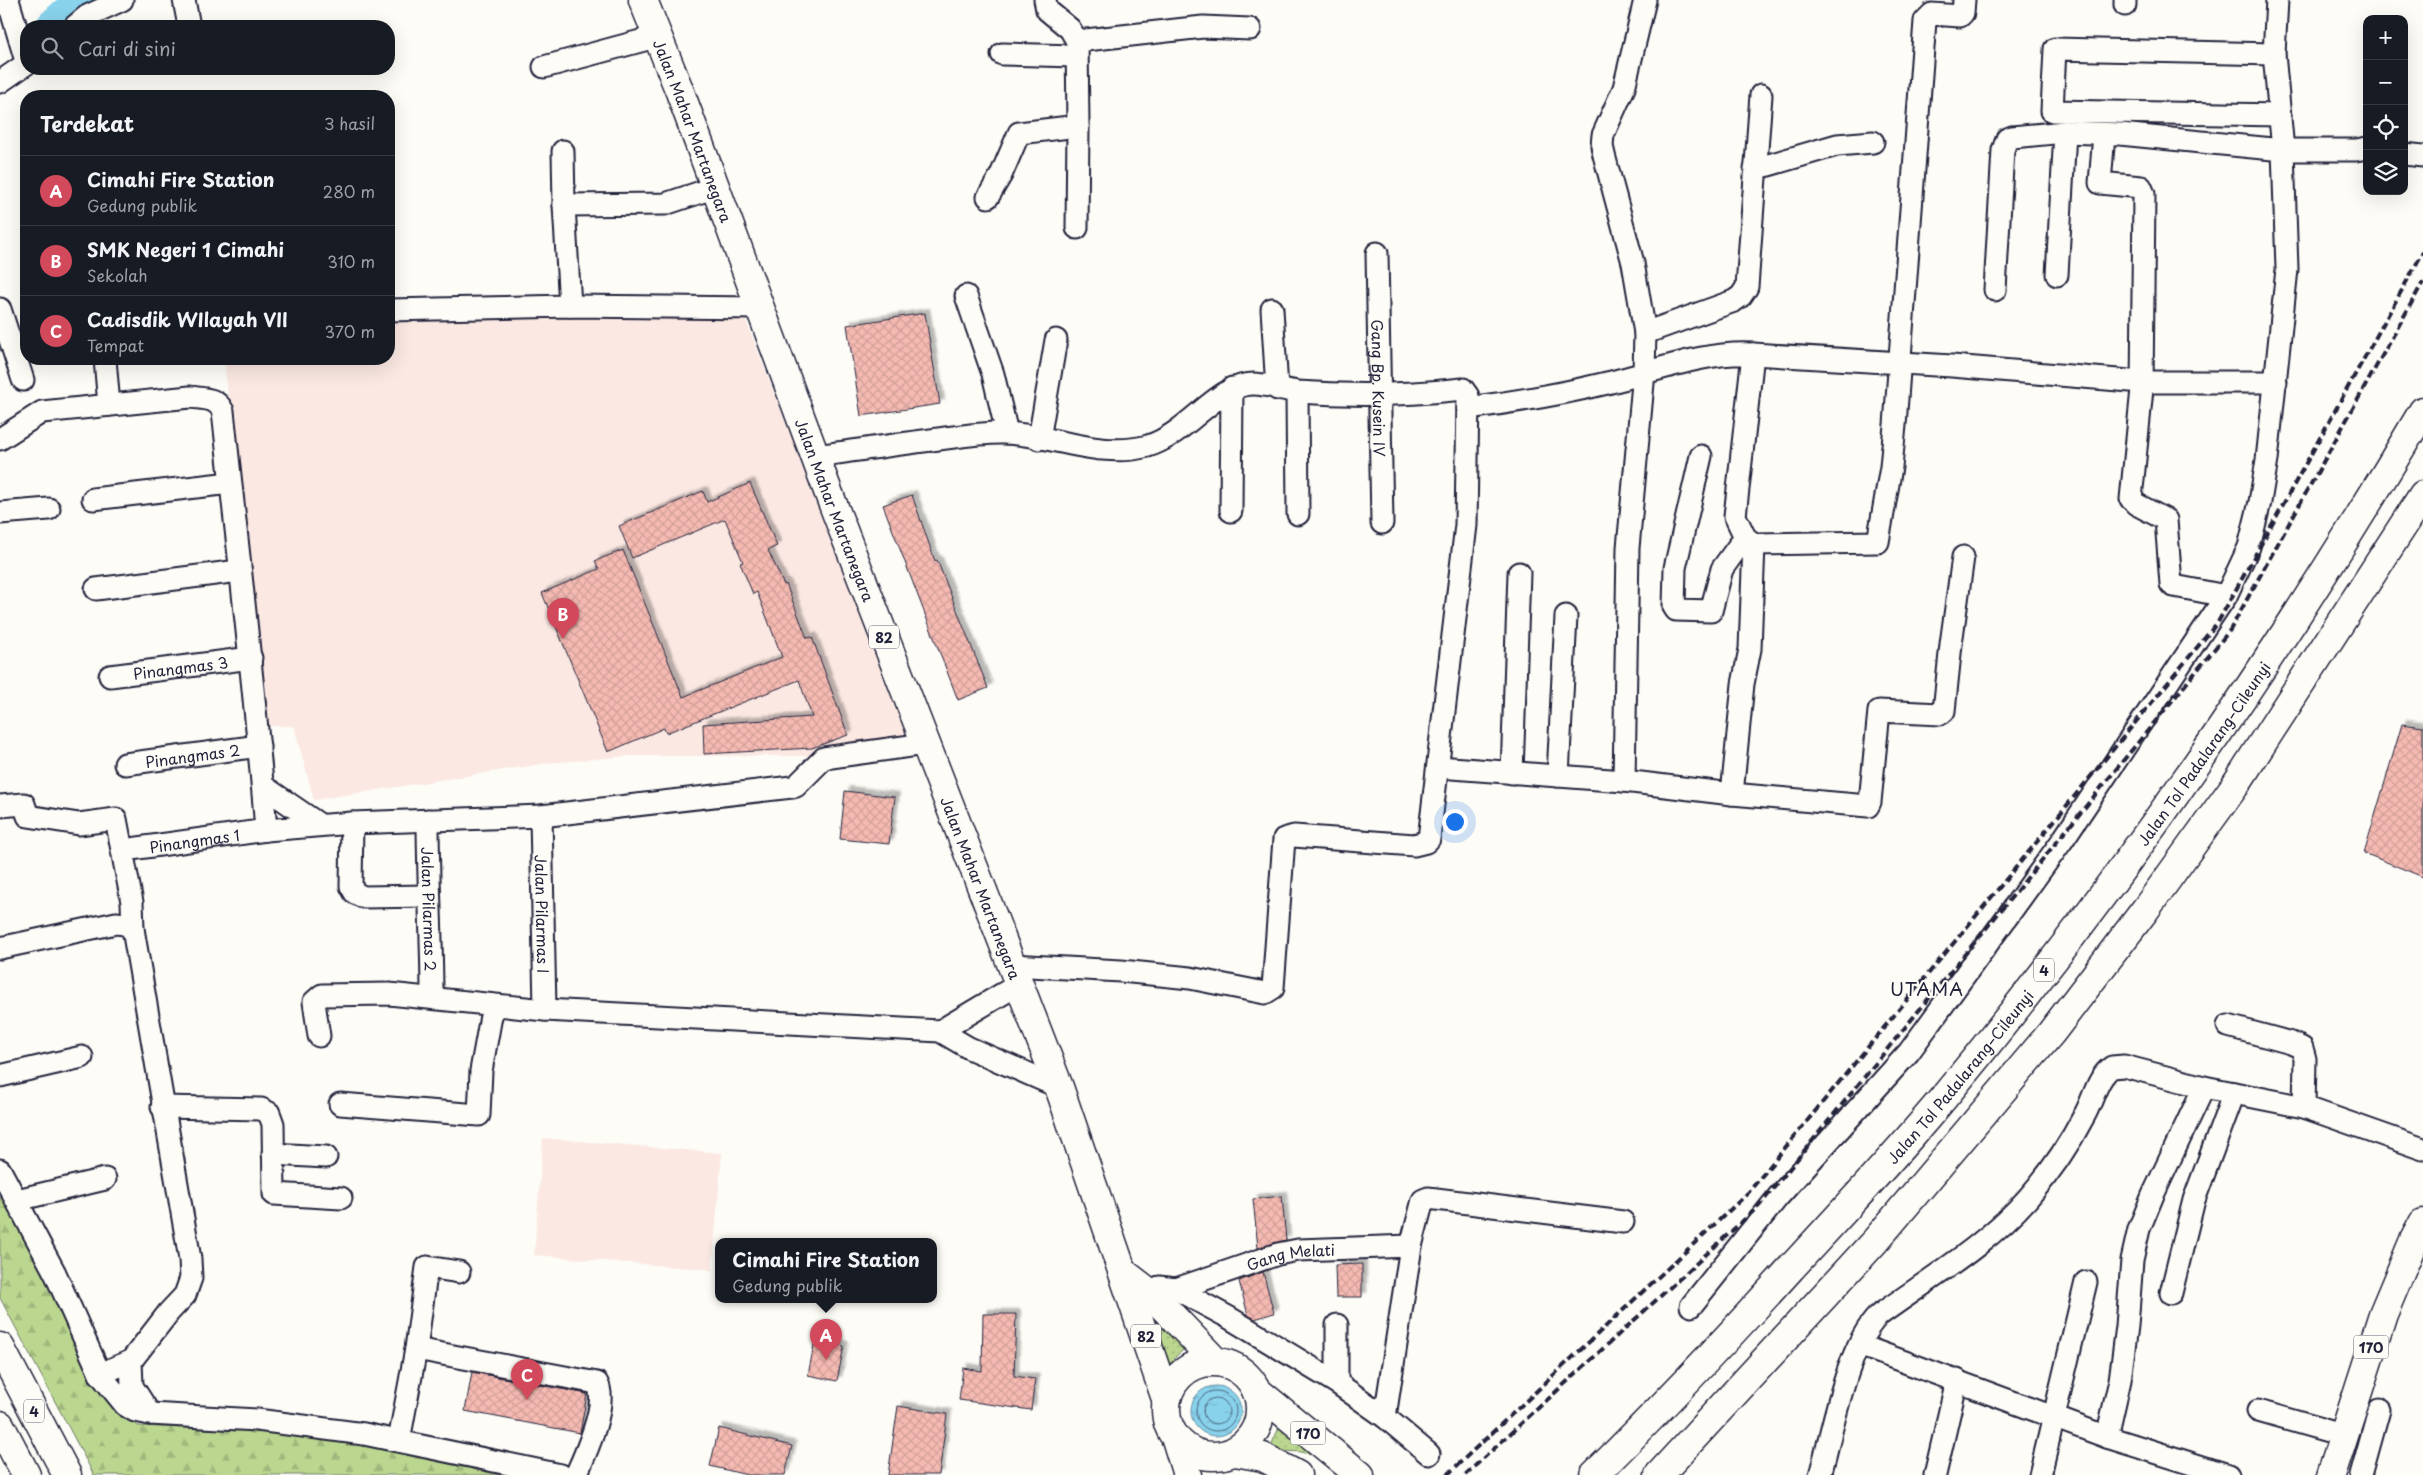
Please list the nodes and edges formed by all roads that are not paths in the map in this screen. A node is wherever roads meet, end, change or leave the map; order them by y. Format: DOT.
graph roads {
  1 [pos="8,0"];
  2 [pos="122,0"];
  3 [pos="184,0"];
  4 [pos="644,0"];
  5 [pos="1045,0"];
  6 [pos="1645,0"];
  7 [pos="1964,0"];
  8 [pos="2277,0"];
  9 [pos="83,20"];
  10 [pos="188,20"];
  11 [pos="1250,29"];
  12 [pos="659,36"];
  13 [pos="20,42"];
  14 [pos="1076,48"];
  15 [pos="1002,54"];
  16 [pos="2274,54"];
  17 [pos="20,64"];
  18 [pos="544,67"];
  19 [pos="0,82"];
  20 [pos="1761,96"];
  21 [pos="2120,112"];
  22 [pos="2280,115"];
  23 [pos="1078,126"];
  24 [pos="2065,132"];
  25 [pos="2112,134"];
  26 [pos="1873,142"];
  27 [pos="2363,149"];
  28 [pos="2283,150"];
  29 [pos="563,151"];
  30 [pos="2408,154"];
  31 [pos="2423,156"];
  32 [pos="1755,169"];
  33 [pos="716,187"];
  34 [pos="988,197"];
  35 [pos="564,205"];
  36 [pos="1077,228"];
  37 [pos="1377,254"];
  38 [pos="2057,275"];
  39 [pos="1995,290"];
  40 [pos="966,296"];
  41 [pos="570,306"];
  42 [pos="759,308"];
  43 [pos="0,309"];
  44 [pos="1272,309"];
  45 [pos="395,310"];
  46 [pos="1645,333"];
  47 [pos="18,337"];
  48 [pos="1056,340"];
  49 [pos="20,354"];
  50 [pos="1753,354"];
  51 [pos="1900,363"];
  52 [pos="21,365"];
  53 [pos="106,365"];
  54 [pos="1644,372"];
  55 [pos="23,380"];
  56 [pos="2142,382"];
  57 [pos="2276,382"];
  58 [pos="1232,388"];
  59 [pos="1287,390"];
  60 [pos="1380,394"];
  61 [pos="109,405"];
  62 [pos="1468,408"];
  63 [pos="2423,411"];
  64 [pos="1007,433"];
  65 [pos="0,439"];
  66 [pos="1039,439"];
  67 [pos="814,456"];
  68 [pos="1701,456"];
  69 [pos="230,483"];
  70 [pos="2423,494"];
  71 [pos="93,499"];
  72 [pos="49,509"];
  73 [pos="1230,511"];
  74 [pos="0,513"];
  75 [pos="1298,514"];
  76 [pos="1382,522"];
  77 [pos="1749,540"];
  78 [pos="1963,557"];
  79 [pos="239,571"];
  80 [pos="1519,573"];
  81 [pos="96,589"];
  82 [pos="2226,596"];
  83 [pos="1566,616"];
  84 [pos="251,658"];
  85 [pos="110,676"];
  86 [pos="925,744"];
  87 [pos="259,746"];
  88 [pos="124,764"];
  89 [pos="1438,767"];
  90 [pos="1512,773"];
  91 [pos="1558,776"];
  92 [pos="1624,781"];
  93 [pos="263,786"];
  94 [pos="1732,794"];
  95 [pos="0,806"];
  96 [pos="541,816"];
  97 [pos="428,820"];
  98 [pos="352,823"];
  99 [pos="320,826"];
  100 [pos="266,830"];
  101 [pos="124,850"];
  102 [pos="428,896"];
  103 [pos="133,929"];
  104 [pos="0,948"];
  105 [pos="1015,974"];
  106 [pos="432,998"];
  107 [pos="493,1005"];
  108 [pos="545,1010"];
  109 [pos="2228,1026"];
  110 [pos="940,1032"];
  111 [pos="319,1036"];
  112 [pos="82,1057"];
  113 [pos="0,1076"];
  114 [pos="1059,1087"];
  115 [pos="2204,1087"];
  116 [pos="2234,1093"];
  117 [pos="340,1104"];
  118 [pos="162,1107"];
  119 [pos="2304,1107"];
  120 [pos="2423,1149"];
  121 [pos="273,1154"];
  122 [pos="326,1157"];
  123 [pos="0,1170"];
  124 [pos="105,1179"];
  125 [pos="341,1198"];
  126 [pos="17,1200"];
  127 [pos="1623,1222"];
  128 [pos="2423,1223"];
  129 [pos="1412,1246"];
  130 [pos="459,1272"];
  131 [pos="1124,1273"];
  132 [pos="2086,1282"];
  133 [pos="1163,1291"];
  134 [pos="2170,1293"];
  135 [pos="1691,1306"];
  136 [pos="1337,1324"];
  137 [pos="1859,1345"];
  138 [pos="0,1347"];
  139 [pos="416,1348"];
  140 [pos="131,1361"];
  141 [pos="1215,1361"];
  142 [pos="100,1374"];
  143 [pos="1957,1380"];
  144 [pos="1337,1383"];
  145 [pos="1256,1390"];
  146 [pos="1166,1399"];
  147 [pos="2379,1410"];
  148 [pos="2258,1411"];
  149 [pos="150,1414"];
  150 [pos="1385,1417"];
  151 [pos="2054,1417"];
  152 [pos="0,1425"];
  153 [pos="2342,1435"];
  154 [pos="2107,1437"];
  155 [pos="1176,1439"];
  156 [pos="399,1441"];
  157 [pos="1429,1454"];
  158 [pos="1240,1464"];
  159 [pos="26,1475"];
  160 [pos="67,1475"];
  161 [pos="561,1475"];
  162 [pos="576,1475"];
  163 [pos="1187,1475"];
  164 [pos="1297,1475"];
  165 [pos="1360,1475"];
  166 [pos="1594,1475"];
  167 [pos="1660,1475"];
  168 [pos="1820,1475"];
  169 [pos="1935,1475"];
  170 [pos="2040,1475"];
  171 [pos="2228,1475"];
  172 [pos="2331,1475"];
  173 [pos="2360,1475"];
  1 -- 13 [label="street"];
  2 -- 9 [label="street"];
  3 -- 10 [label="street"];
  4 -- 12 [label="main road, Jalan Mahar Martanegara / 82"];
  5 -- 14 [label="street"];
  6 -- 46 [label="street"];
  7 -- 51 [label="street"];
  8 -- 16 [label="street"];
  11 -- 14 [label="street"];
  12 -- 18 [label="street"];
  12 -- 33 [label="main road, Jalan Mahar Martanegara / 82"];
  14 -- 15 [label="street"];
  14 -- 23 [label="street"];
  16 -- 21 [label="street"];
  16 -- 22 [label="street"];
  17 -- 19 [label="street"];
  20 -- 32 [label="street"];
  21 -- 22 [label="street"];
  21 -- 25 [label="street"];
  22 -- 28 [label="street"];
  23 -- 34 [label="street"];
  23 -- 36 [label="street"];
  24 -- 25 [label="street"];
  24 -- 38 [label="street"];
  24 -- 39 [label="street"];
  25 -- 28 [label="street"];
  25 -- 56 [label="street"];
  26 -- 32 [label="street"];
  27 -- 28 [label="street"];
  28 -- 57 [label="street"];
  29 -- 35 [label="street"];
  30 -- 31 [label="street"];
  32 -- 46 [label="street"];
  33 -- 35 [label="street"];
  33 -- 42 [label="main road, Jalan Mahar Martanegara / 82"];
  35 -- 41 [label="street"];
  37 -- 60 [label="street, Gang Bp. Kusein IV"];
  40 -- 64 [label="street"];
  41 -- 42 [label="street"];
  41 -- 45 [label="street"];
  42 -- 67 [label="main road, Jalan Mahar Martanegara / 82"];
  43 -- 47 [label="street"];
  44 -- 59 [label="street"];
  46 -- 54 [label="street"];
  47 -- 49 [label="street"];
  48 -- 66 [label="street"];
  50 -- 51 [label="street"];
  50 -- 54 [label="street"];
  50 -- 77 [label="street"];
  51 -- 56 [label="street"];
  51 -- 77 [label="street"];
  52 -- 55 [label="street"];
  53 -- 61 [label="street"];
  54 -- 62 [label="street"];
  54 -- 92 [label="street"];
  56 -- 57 [label="street"];
  56 -- 82 [label="street"];
  57 -- 82 [label="street"];
  58 -- 59 [label="street"];
  58 -- 66 [label="street"];
  58 -- 73 [label="street"];
  59 -- 60 [label="street"];
  59 -- 75 [label="street"];
  60 -- 62 [label="street"];
  60 -- 76 [label="street, Gang Bp. Kusein IV"];
  61 -- 65 [label="street"];
  61 -- 69 [label="street"];
  62 -- 89 [label="street"];
  63 -- 166 [label="main road, Jalan Tol Padalarang–Cileunyi / 4"];
  64 -- 66 [label="street"];
  64 -- 67 [label="street"];
  67 -- 86 [label="main road, Jalan Mahar Martanegara / 82"];
  68 -- 77 [label="street"];
  69 -- 71 [label="street"];
  69 -- 79 [label="street"];
  70 -- 167 [label="main road"];
  72 -- 74 [label="street"];
  77 -- 94 [label="street"];
  78 -- 94 [label="street"];
  79 -- 81 [label="street"];
  79 -- 84 [label="street"];
  80 -- 90 [label="street"];
  82 -- 135 [label="street"];
  83 -- 91 [label="street"];
  84 -- 85 [label="street, Pinangmas 3"];
  84 -- 87 [label="street"];
  86 -- 96 [label="street, Pinangmas 1"];
  86 -- 105 [label="main road, Jalan Mahar Martanegara / 82"];
  87 -- 88 [label="street, Pinangmas 2"];
  87 -- 93 [label="street"];
  89 -- 90 [label="street"];
  89 -- 105 [label="street"];
  90 -- 91 [label="street"];
  91 -- 92 [label="street"];
  92 -- 94 [label="street"];
  93 -- 99 [label="street"];
  93 -- 100 [label="street"];
  95 -- 101 [label="street"];
  96 -- 97 [label="street, Pinangmas 1"];
  96 -- 108 [label="street, Jalan Pilarmas I"];
  97 -- 98 [label="street, Pinangmas 1"];
  97 -- 102 [label="street, Jalan Pilarmas 2"];
  98 -- 99 [label="street, Pinangmas 1"];
  98 -- 102 [label="street"];
  99 -- 100 [label="street, Pinangmas 1"];
  100 -- 101 [label="street, Pinangmas 1"];
  101 -- 103 [label="street"];
  102 -- 106 [label="street, Jalan Pilarmas 2"];
  103 -- 104 [label="street"];
  103 -- 118 [label="street"];
  105 -- 110 [label="street"];
  105 -- 114 [label="main road, Jalan Mahar Martanegara / 82"];
  106 -- 107 [label="street"];
  106 -- 111 [label="street"];
  107 -- 108 [label="street"];
  107 -- 117 [label="street"];
  108 -- 110 [label="street"];
  109 -- 119 [label="street"];
  110 -- 114 [label="street"];
  112 -- 113 [label="street"];
  114 -- 131 [label="main road, Jalan Mahar Martanegara / 82"];
  115 -- 116 [label="street"];
  115 -- 137 [label="street"];
  115 -- 154 [label="street"];
  116 -- 119 [label="street"];
  116 -- 134 [label="street"];
  118 -- 121 [label="street"];
  118 -- 140 [label="street"];
  119 -- 120 [label="street"];
  121 -- 122 [label="street"];
  121 -- 125 [label="street"];
  123 -- 126 [label="street"];
  124 -- 126 [label="street"];
  126 -- 142 [label="street"];
  127 -- 129 [label="street"];
  128 -- 153 [label="main road, 170"];
  129 -- 133 [label="street, Gang Melati"];
  129 -- 150 [label="street"];
  130 -- 139 [label="street"];
  131 -- 133 [label="main road, 82"];
  131 -- 146 [label="main road, Jalan Mahar Martanegara / 82"];
  132 -- 151 [label="street"];
  133 -- 141 [label="main road, 82"];
  133 -- 144 [label="street"];
  136 -- 144 [label="street"];
  137 -- 143 [label="street"];
  137 -- 168 [label="street"];
  138 -- 160 [label="main road, 4"];
  139 -- 156 [label="street"];
  139 -- 162 [label="street"];
  140 -- 142 [label="street"];
  140 -- 149 [label="street"];
  141 -- 145 [label="main road, 170"];
  141 -- 146 [label="main road"];
  142 -- 149 [label="street"];
  143 -- 151 [label="street"];
  143 -- 169 [label="street"];
  144 -- 150 [label="street"];
  145 -- 158 [label="main road"];
  145 -- 165 [label="main road, 170"];
  146 -- 155 [label="main road"];
  147 -- 173 [label="street"];
  148 -- 153 [label="street"];
  149 -- 156 [label="street"];
  150 -- 157 [label="street"];
  151 -- 154 [label="street"];
  151 -- 170 [label="street"];
  152 -- 159 [label="main road, 4"];
  153 -- 172 [label="main road, 170"];
  154 -- 171 [label="street"];
  155 -- 158 [label="main road"];
  155 -- 163 [label="main road"];
  156 -- 161 [label="street"];
  158 -- 164 [label="main road"];
}
